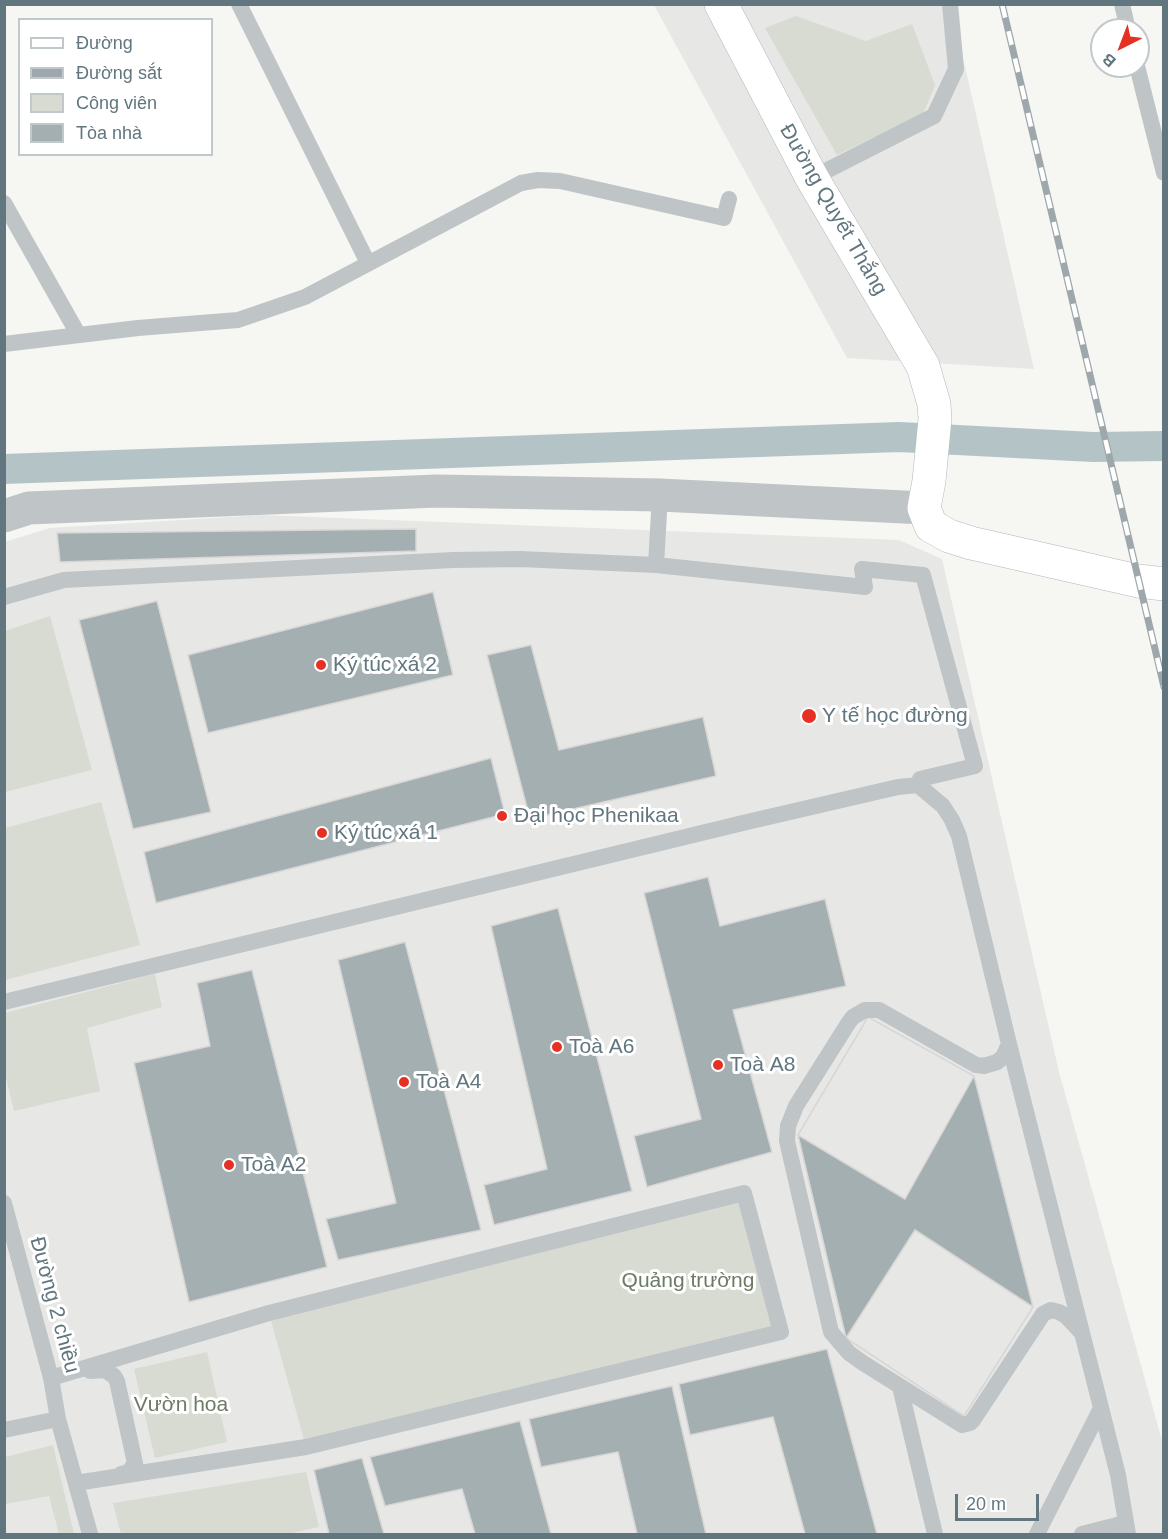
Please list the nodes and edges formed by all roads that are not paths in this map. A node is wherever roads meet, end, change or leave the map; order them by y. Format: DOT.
graph roads {
  1 [pos="239,4"];
  2 [pos="721,4"];
  3 [pos="950,4"];
  4 [pos="1140,78"];
  5 [pos="1164,173"];
  6 [pos="812,178"];
  7 [pos="729,199"];
  8 [pos="4,203"];
  9 [pos="369,263"];
  10 [pos="78,334"];
  11 [pos="4,344"];
  12 [pos="660,495"];
  13 [pos="929,495"];
  14 [pos="4,516"];
  15 [pos="656,565"];
  16 [pos="1164,585"];
  17 [pos="4,597"];
  18 [pos="922,788"];
  19 [pos="4,1002"];
  20 [pos="1009,1044"];
  21 [pos="4,1203"];
  22 [pos="1083,1335"];
  23 [pos="51,1378"];
  24 [pos="900,1387"];
  25 [pos="1101,1408"];
  26 [pos="58,1419"];
  27 [pos="4,1430"];
  28 [pos="76,1483"];
  29 [pos="1127,1529"];
  30 [pos="90,1534"];
  31 [pos="935,1534"];
  32 [pos="1037,1534"];
  33 [pos="1082,1534"];
  1 -- 9 [label="lane"];
  2 -- 6 [label="street, Đường Quyết Thắng"];
  3 -- 6 [label="lane"];
  4 -- 5 [label="lane"];
  6 -- 13 [label="street, Đường Quyết Thắng"];
  7 -- 9 [label="lane"];
  8 -- 10 [label="lane"];
  9 -- 10 [label="lane"];
  10 -- 11 [label="lane"];
  12 -- 13 [label="street"];
  12 -- 14 [label="street"];
  12 -- 15 [label="lane"];
  13 -- 16 [label="street"];
  15 -- 17 [label="lane"];
  15 -- 18 [label="lane"];
  18 -- 19 [label="lane"];
  18 -- 20 [label="lane"];
  20 -- 22 [label="lane"];
  20 -- 24 [label="lane"];
  21 -- 23 [label="lane, Đường 2 chiều"];
  22 -- 24 [label="lane"];
  22 -- 25 [label="lane"];
  23 -- 26 [label="lane, Đường 2 chiều"];
  23 -- 28 [label="lane"];
  23 -- 28 [label="lane"];
  24 -- 31 [label="lane"];
  25 -- 29 [label="lane"];
  25 -- 32 [label="lane"];
  26 -- 27 [label="lane"];
  26 -- 28 [label="lane, Đường 2 chiều"];
  28 -- 30 [label="lane, Đường 2 chiều"];
  29 -- 33 [label="lane"];
}
